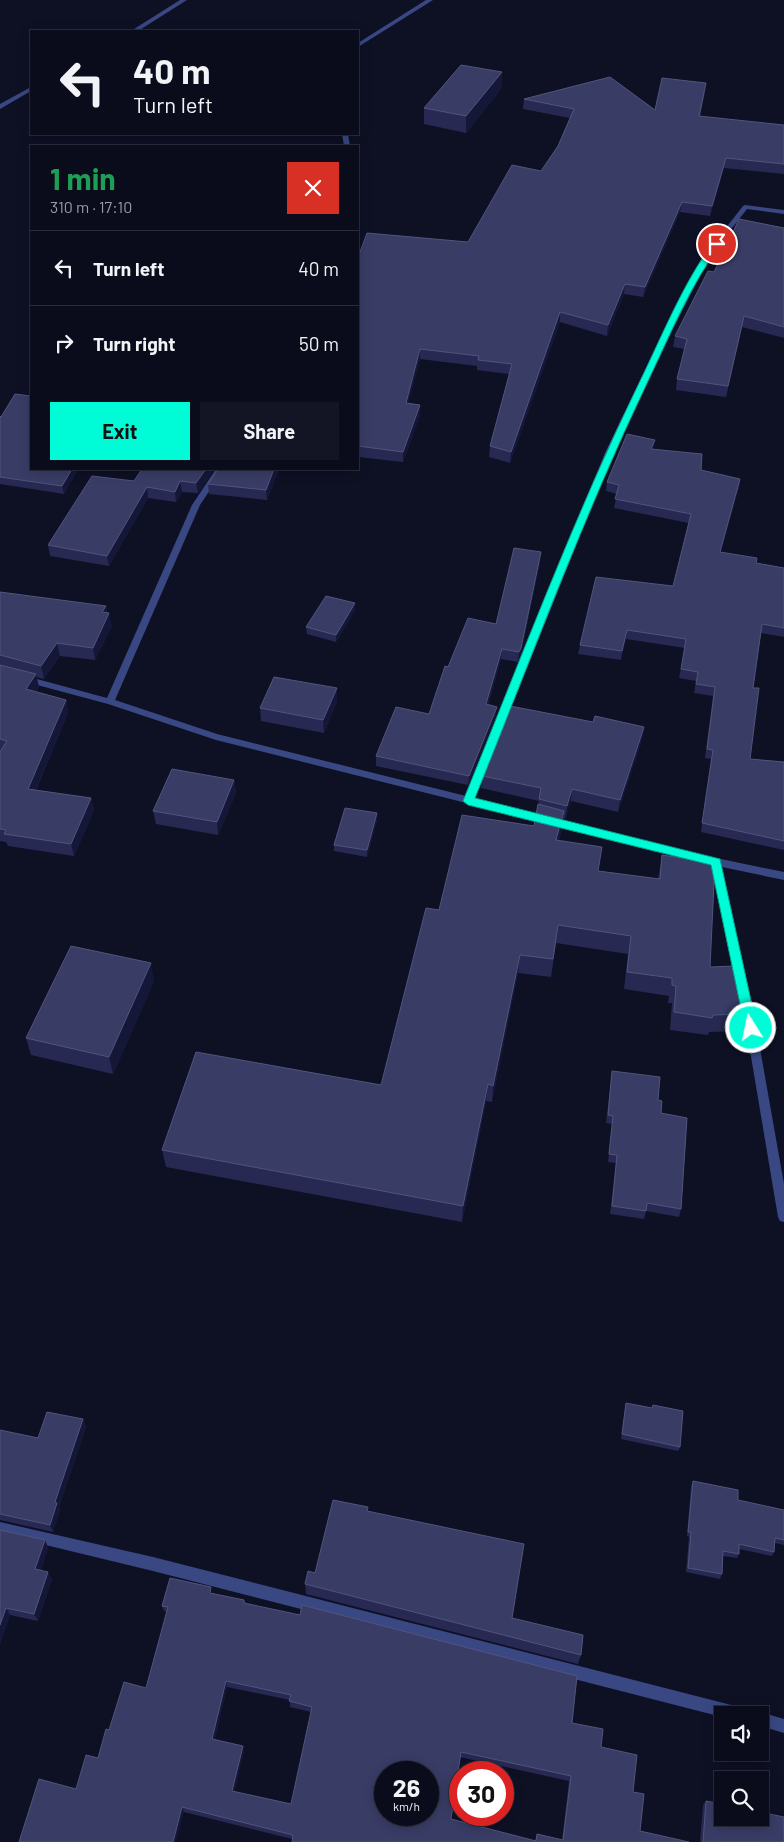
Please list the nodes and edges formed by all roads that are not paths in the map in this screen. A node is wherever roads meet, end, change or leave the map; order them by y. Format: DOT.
graph roads {
  1 [pos="184,0"];
  2 [pos="430,0"];
  3 [pos="139,30"];
  4 [pos="359,44"];
  5 [pos="30,90"];
  6 [pos="0,108"];
  7 [pos="784,212"];
  8 [pos="219,470"];
  9 [pos="0,672"];
  10 [pos="110,702"];
  11 [pos="468,801"];
  12 [pos="716,862"];
  13 [pos="784,876"];
  14 [pos="784,1218"];
  15 [pos="0,1528"];
  16 [pos="714,1708"];
  17 [pos="769,1722"];
  18 [pos="784,1726"];
  1 -- 3 [label="street"];
  2 -- 4 [label="street"];
  5 -- 6 [label="street"];
  7 -- 11 [label="street"];
  8 -- 10 [label="street"];
  9 -- 10 [label="street"];
  10 -- 11 [label="street"];
  11 -- 12 [label="street"];
  12 -- 13 [label="street"];
  12 -- 14 [label="street"];
  15 -- 16 [label="street"];
  17 -- 18 [label="street"];
}
